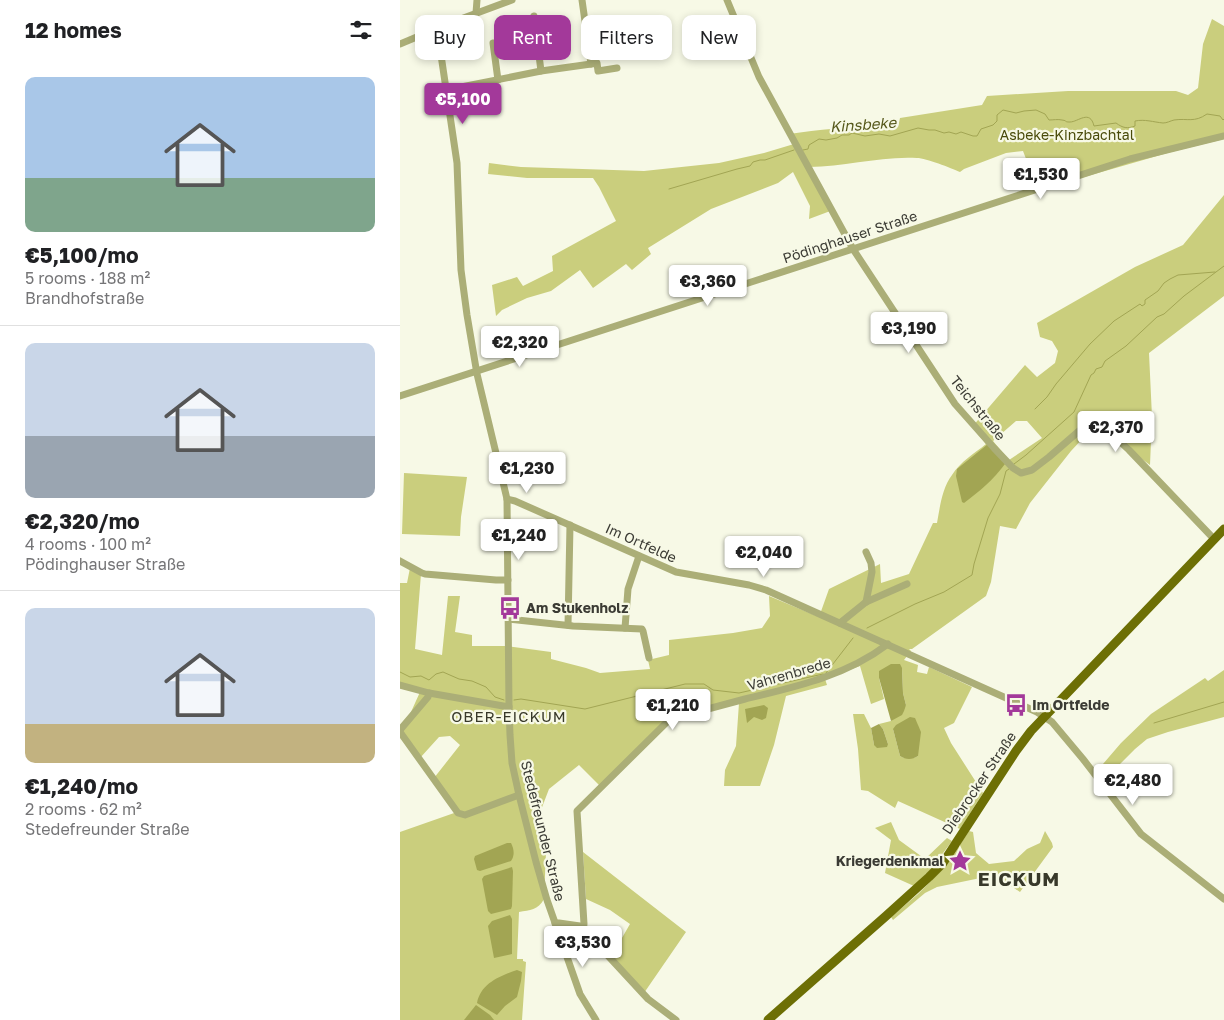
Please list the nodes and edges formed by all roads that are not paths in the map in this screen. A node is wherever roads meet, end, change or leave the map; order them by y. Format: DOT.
graph roads {
  1 [pos="477,0"];
  2 [pos="512,0"];
  3 [pos="582,0"];
  4 [pos="727,0"];
  5 [pos="476,13"];
  6 [pos="471,15"];
  7 [pos="415,38"];
  8 [pos="493,43"];
  9 [pos="400,44"];
  10 [pos="442,60"];
  11 [pos="540,60"];
  12 [pos="591,64"];
  13 [pos="617,68"];
  14 [pos="541,71"];
  15 [pos="498,80"];
  16 [pos="446,90"];
  17 [pos="1224,136"];
  18 [pos="854,249"];
  19 [pos="477,371"];
  20 [pos="400,396"];
  21 [pos="507,499"];
  22 [pos="570,525"];
  23 [pos="1224,529"];
  24 [pos="1214,539"];
  25 [pos="866,552"];
  26 [pos="639,556"];
  27 [pos="400,561"];
  28 [pos="508,580"];
  29 [pos="907,584"];
  30 [pos="866,602"];
  31 [pos="508,619"];
  32 [pos="840,623"];
  33 [pos="568,625"];
  34 [pos="625,628"];
  35 [pos="888,644"];
  36 [pos="649,658"];
  37 [pos="400,685"];
  38 [pos="429,693"];
  39 [pos="509,707"];
  40 [pos="1044,716"];
  41 [pos="400,731"];
  42 [pos="519,796"];
  43 [pos="1224,899"];
  44 [pos="555,923"];
  45 [pos="583,927"];
  46 [pos="770,1019"];
  47 [pos="596,1020"];
  48 [pos="676,1020"];
  1 -- 5 [label="street"];
  2 -- 5 [label="street"];
  3 -- 12 [label="street"];
  4 -- 18 [label="street, Teichstraße"];
  5 -- 6 [label="street"];
  7 -- 9 [label="street"];
  8 -- 15 [label="street"];
  10 -- 16 [label="street, Stedefreunder Straße"];
  11 -- 14 [label="street"];
  12 -- 13 [label="street"];
  12 -- 14 [label="street"];
  14 -- 15 [label="street"];
  15 -- 16 [label="street"];
  16 -- 19 [label="street, Stedefreunder Straße"];
  17 -- 18 [label="street, Pödinghauser Straße"];
  18 -- 19 [label="street, Pödinghauser Straße"];
  18 -- 24 [label="street, Teichstraße"];
  19 -- 20 [label="street, Pödinghauser Straße"];
  19 -- 21 [label="street, Stedefreunder Straße"];
  21 -- 22 [label="street, Im Ortfelde"];
  21 -- 28 [label="street, Stedefreunder Straße"];
  22 -- 26 [label="street, Im Ortfelde"];
  22 -- 33 [label="street"];
  23 -- 24 [label="main road, Diebrocker Straße"];
  24 -- 40 [label="main road, Diebrocker Straße"];
  25 -- 30 [label="street"];
  26 -- 32 [label="street, Im Ortfelde"];
  26 -- 34 [label="street"];
  27 -- 28 [label="street"];
  28 -- 31 [label="street, Stedefreunder Straße"];
  29 -- 30 [label="street"];
  30 -- 32 [label="street"];
  31 -- 33 [label="street"];
  31 -- 39 [label="street, Stedefreunder Straße"];
  32 -- 35 [label="street, Im Ortfelde"];
  33 -- 34 [label="street"];
  34 -- 36 [label="street"];
  35 -- 40 [label="street, Im Ortfelde"];
  35 -- 45 [label="street, Vahrenbrede"];
  37 -- 38 [label="street"];
  38 -- 39 [label="street"];
  38 -- 41 [label="street"];
  39 -- 42 [label="street, Stedefreunder Straße"];
  40 -- 43 [label="street, Im Ortfelde"];
  40 -- 46 [label="main road, Diebrocker Straße"];
  41 -- 42 [label="street"];
  42 -- 44 [label="street, Stedefreunder Straße"];
  44 -- 45 [label="street"];
  44 -- 47 [label="street, Stedefreunder Straße"];
  45 -- 48 [label="street"];
}
